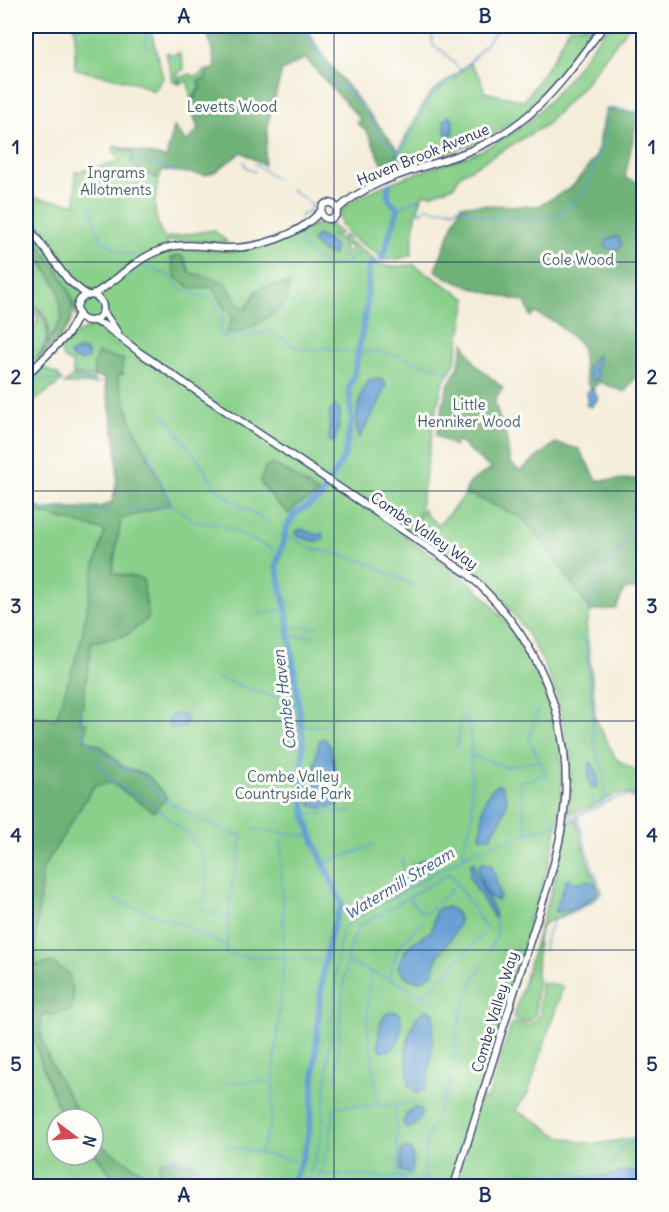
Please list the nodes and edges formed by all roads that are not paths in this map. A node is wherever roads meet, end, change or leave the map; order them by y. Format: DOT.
graph roads {
  1 [pos="604,26"];
  2 [pos="335,207"];
  3 [pos="321,211"];
  4 [pos="326,219"];
  5 [pos="311,221"];
  6 [pos="26,224"];
  7 [pos="68,280"];
  8 [pos="111,282"];
  9 [pos="90,295"];
  10 [pos="102,303"];
  11 [pos="78,304"];
  12 [pos="103,311"];
  13 [pos="79,314"];
  14 [pos="91,321"];
  15 [pos="68,334"];
  16 [pos="121,338"];
  17 [pos="26,376"];
  18 [pos="454,1186"];
  1 -- 2 [label="main road, Haven Brook Avenue"];
  2 -- 3 [label="main road"];
  2 -- 4 [label="main road"];
  3 -- 4 [label="main road"];
  3 -- 5 [label="main road"];
  4 -- 5 [label="main road"];
  5 -- 8 [label="main road"];
  6 -- 7 [label="main road"];
  7 -- 9 [label="main road"];
  7 -- 11 [label="main road"];
  8 -- 9 [label="main road"];
  8 -- 10 [label="main road"];
  9 -- 10 [label="main road"];
  9 -- 11 [label="main road"];
  10 -- 12 [label="main road"];
  11 -- 13 [label="main road"];
  12 -- 14 [label="main road"];
  12 -- 16 [label="main road, Combe Valley Way"];
  13 -- 14 [label="main road"];
  13 -- 15 [label="main road"];
  14 -- 15 [label="main road"];
  14 -- 16 [label="main road, Combe Valley Way"];
  15 -- 17 [label="main road"];
  16 -- 18 [label="main road, Combe Valley Way"];
}
